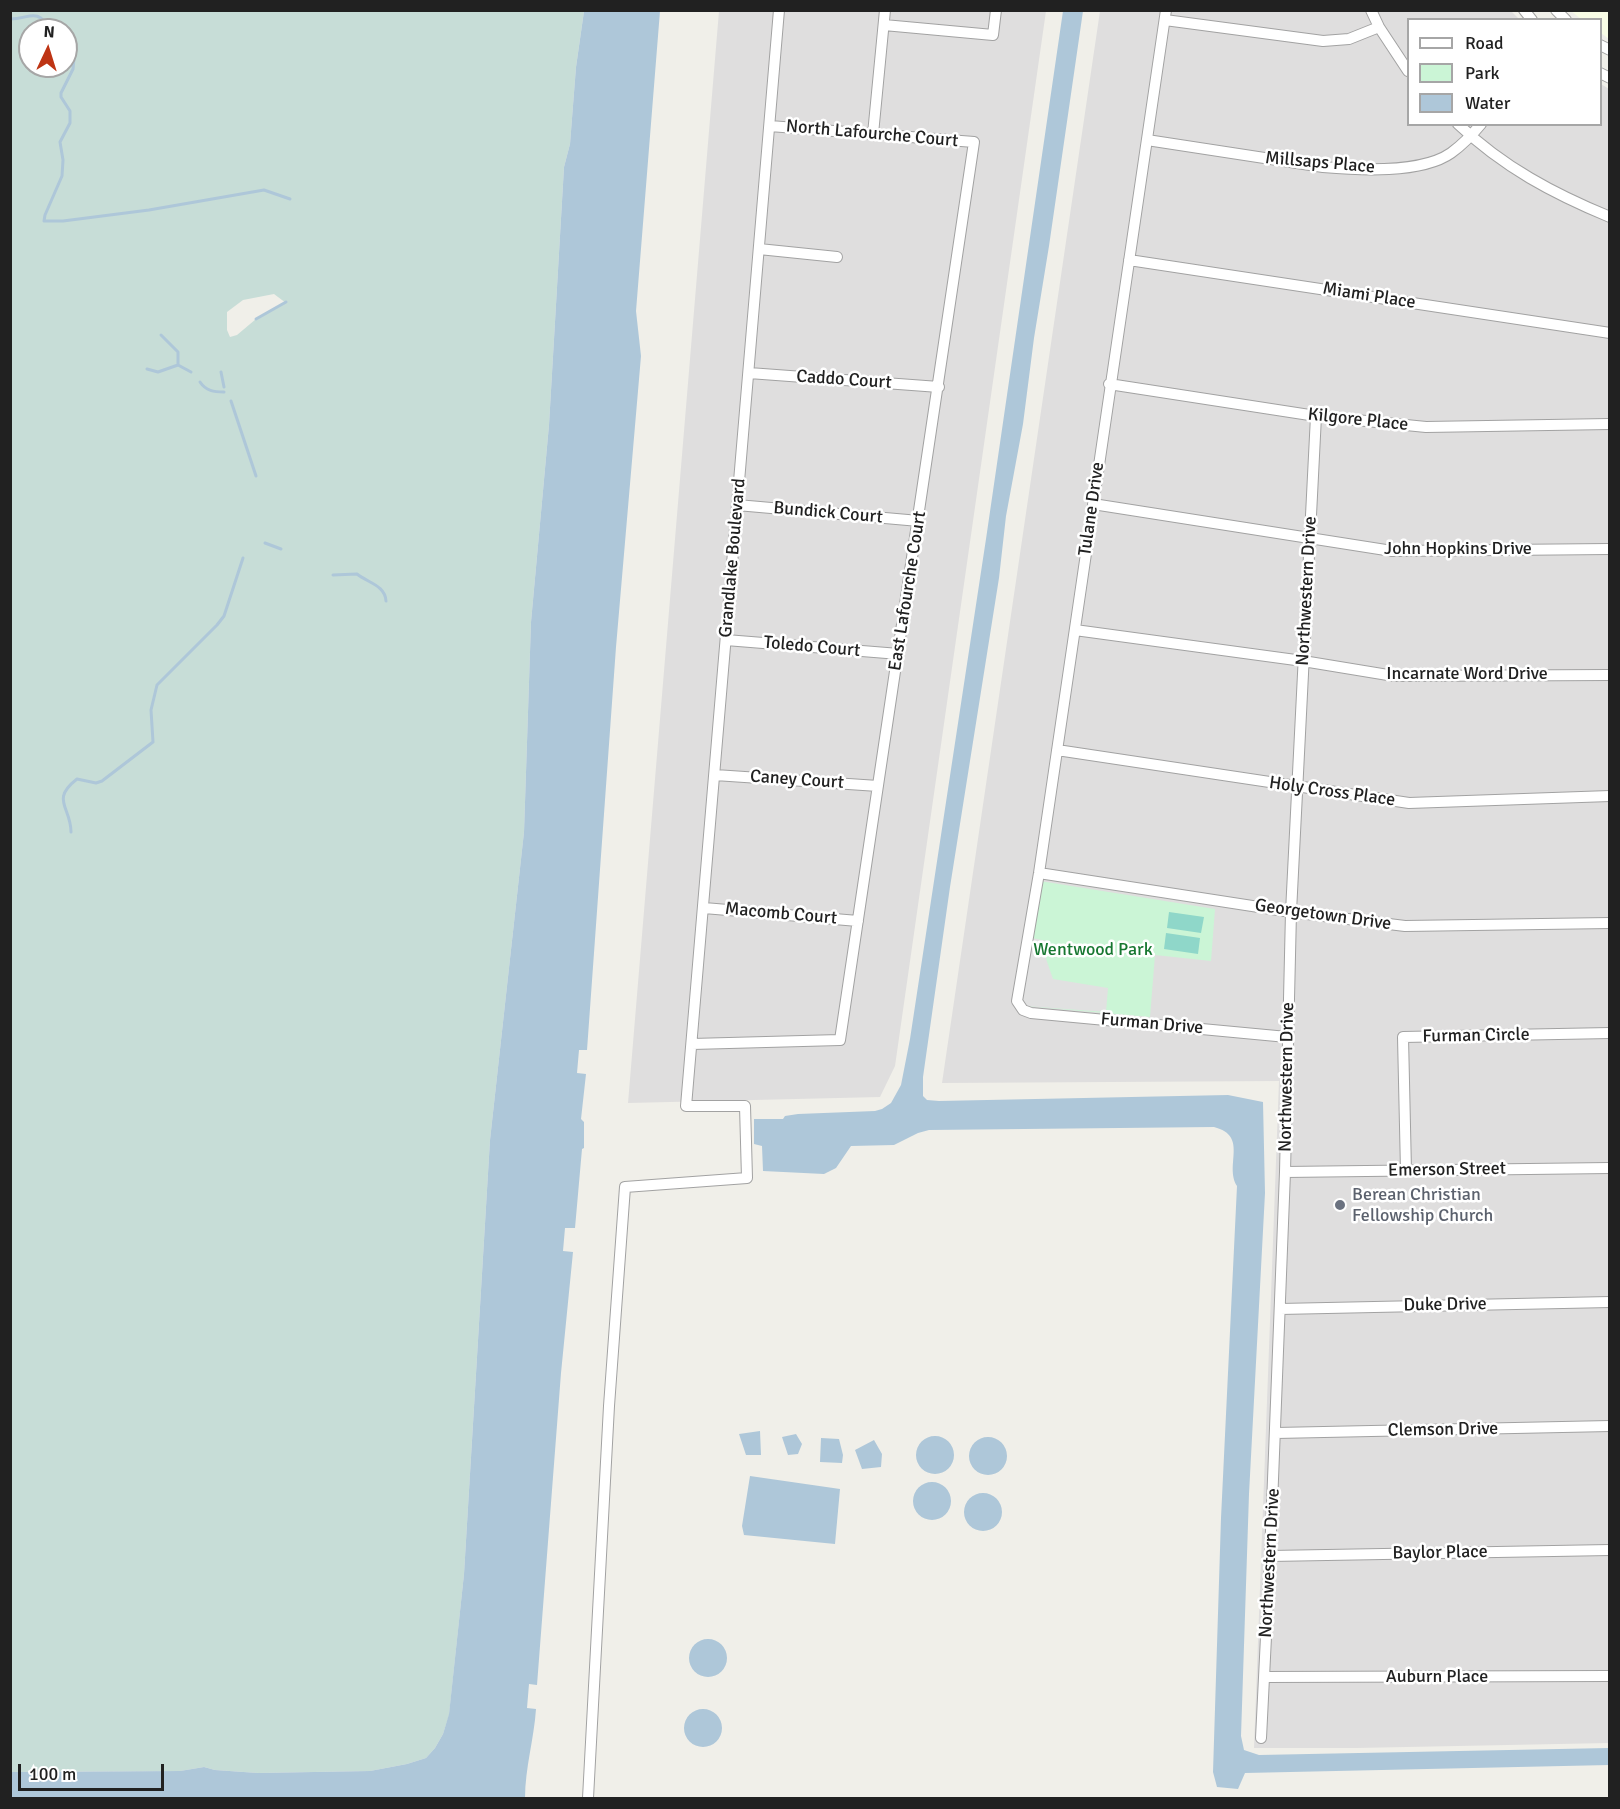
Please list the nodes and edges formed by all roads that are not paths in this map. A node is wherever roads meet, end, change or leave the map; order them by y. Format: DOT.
graph roads {
  1 [pos="779,10"];
  2 [pos="885,10"];
  3 [pos="996,10"];
  4 [pos="1371,10"];
  5 [pos="1165,15"];
  6 [pos="884,25"];
  7 [pos="1379,27"];
  8 [pos="1407,69"];
  9 [pos="770,126"];
  10 [pos="1460,126"];
  11 [pos="1479,126"];
  12 [pos="873,134"];
  13 [pos="1471,136"];
  14 [pos="1147,140"];
  15 [pos="974,142"];
  16 [pos="1610,217"];
  17 [pos="759,249"];
  18 [pos="837,257"];
  19 [pos="1129,260"];
  20 [pos="1610,333"];
  21 [pos="749,373"];
  22 [pos="1109,384"];
  23 [pos="939,387"];
  24 [pos="1316,416"];
  25 [pos="1610,424"];
  26 [pos="1093,504"];
  27 [pos="737,505"];
  28 [pos="919,521"];
  29 [pos="1310,539"];
  30 [pos="1610,549"];
  31 [pos="1075,630"];
  32 [pos="726,640"];
  33 [pos="899,654"];
  34 [pos="1303,661"];
  35 [pos="1610,675"];
  36 [pos="1057,750"];
  37 [pos="715,775"];
  38 [pos="878,786"];
  39 [pos="1297,787"];
  40 [pos="1610,796"];
  41 [pos="1039,873"];
  42 [pos="704,908"];
  43 [pos="1291,912"];
  44 [pos="858,921"];
  45 [pos="1610,923"];
  46 [pos="1019,1006"];
  47 [pos="1610,1033"];
  48 [pos="1287,1037"];
  49 [pos="692,1044"];
  50 [pos="1610,1168"];
  51 [pos="1406,1171"];
  52 [pos="1285,1172"];
  53 [pos="1610,1302"];
  54 [pos="1280,1309"];
  55 [pos="1610,1426"];
  56 [pos="1276,1433"];
  57 [pos="1610,1550"];
  58 [pos="1270,1556"];
  59 [pos="1610,1676"];
  60 [pos="1264,1677"];
  61 [pos="1261,1738"];
  62 [pos="588,1798"];
  1 -- 9 [label="street, Grandlake Boulevard"];
  2 -- 6 [label="street"];
  3 -- 6 [label="street"];
  4 -- 7 [label="street"];
  5 -- 7 [label="street"];
  5 -- 14 [label="street, Tulane Drive"];
  6 -- 12 [label="street"];
  7 -- 8 [label="street"];
  9 -- 12 [label="street, North Lafourche Court"];
  9 -- 17 [label="street, Grandlake Boulevard"];
  10 -- 13 [label="street"];
  11 -- 13 [label="street, Millsaps Place"];
  12 -- 15 [label="street, North Lafourche Court"];
  13 -- 14 [label="street, Millsaps Place"];
  13 -- 16 [label="street"];
  14 -- 19 [label="street, Tulane Drive"];
  15 -- 23 [label="street, East Lafourche Court"];
  17 -- 18 [label="street"];
  17 -- 21 [label="street, Grandlake Boulevard"];
  19 -- 20 [label="street, Miami Place"];
  19 -- 22 [label="street, Tulane Drive"];
  21 -- 23 [label="street, Caddo Court"];
  21 -- 27 [label="street, Grandlake Boulevard"];
  22 -- 24 [label="street, Kilgore Place"];
  22 -- 26 [label="street, Tulane Drive"];
  23 -- 28 [label="street, East Lafourche Court"];
  24 -- 25 [label="street, Kilgore Place"];
  24 -- 29 [label="street, Northwestern Drive"];
  26 -- 29 [label="street, John Hopkins Drive"];
  26 -- 31 [label="street, Tulane Drive"];
  27 -- 28 [label="street, Bundick Court"];
  27 -- 32 [label="street, Grandlake Boulevard"];
  28 -- 33 [label="street, East Lafourche Court"];
  29 -- 30 [label="street, John Hopkins Drive"];
  29 -- 34 [label="street, Northwestern Drive"];
  31 -- 34 [label="street, Incarnate Word Drive"];
  31 -- 36 [label="street, Tulane Drive"];
  32 -- 33 [label="street, Toledo Court"];
  32 -- 37 [label="street, Grandlake Boulevard"];
  33 -- 38 [label="street, East Lafourche Court"];
  34 -- 35 [label="street, Incarnate Word Drive"];
  34 -- 39 [label="street, Northwestern Drive"];
  36 -- 39 [label="street, Holy Cross Place"];
  36 -- 41 [label="street, Tulane Drive"];
  37 -- 38 [label="street, Caney Court"];
  37 -- 42 [label="street, Grandlake Boulevard"];
  38 -- 44 [label="street, East Lafourche Court"];
  39 -- 40 [label="street, Holy Cross Place"];
  39 -- 43 [label="street, Northwestern Drive"];
  41 -- 43 [label="street, Georgetown Drive"];
  41 -- 46 [label="street, Tulane Drive"];
  42 -- 44 [label="street, Macomb Court"];
  42 -- 49 [label="street, Grandlake Boulevard"];
  43 -- 45 [label="street, Georgetown Drive"];
  43 -- 48 [label="street, Northwestern Drive"];
  44 -- 49 [label="street, East Lafourche Court"];
  46 -- 48 [label="street, Furman Drive"];
  47 -- 51 [label="street, Furman Circle"];
  48 -- 52 [label="street, Northwestern Drive"];
  49 -- 62 [label="street, Grandlake Boulevard"];
  50 -- 51 [label="street, Emerson Street"];
  51 -- 52 [label="street, Emerson Street"];
  52 -- 54 [label="street, Northwestern Drive"];
  53 -- 54 [label="street, Duke Drive"];
  54 -- 56 [label="street, Northwestern Drive"];
  55 -- 56 [label="street, Clemson Drive"];
  56 -- 58 [label="street, Northwestern Drive"];
  57 -- 58 [label="street, Baylor Place"];
  58 -- 60 [label="street, Northwestern Drive"];
  59 -- 60 [label="street, Auburn Place"];
  60 -- 61 [label="street, Northwestern Drive"];
}
